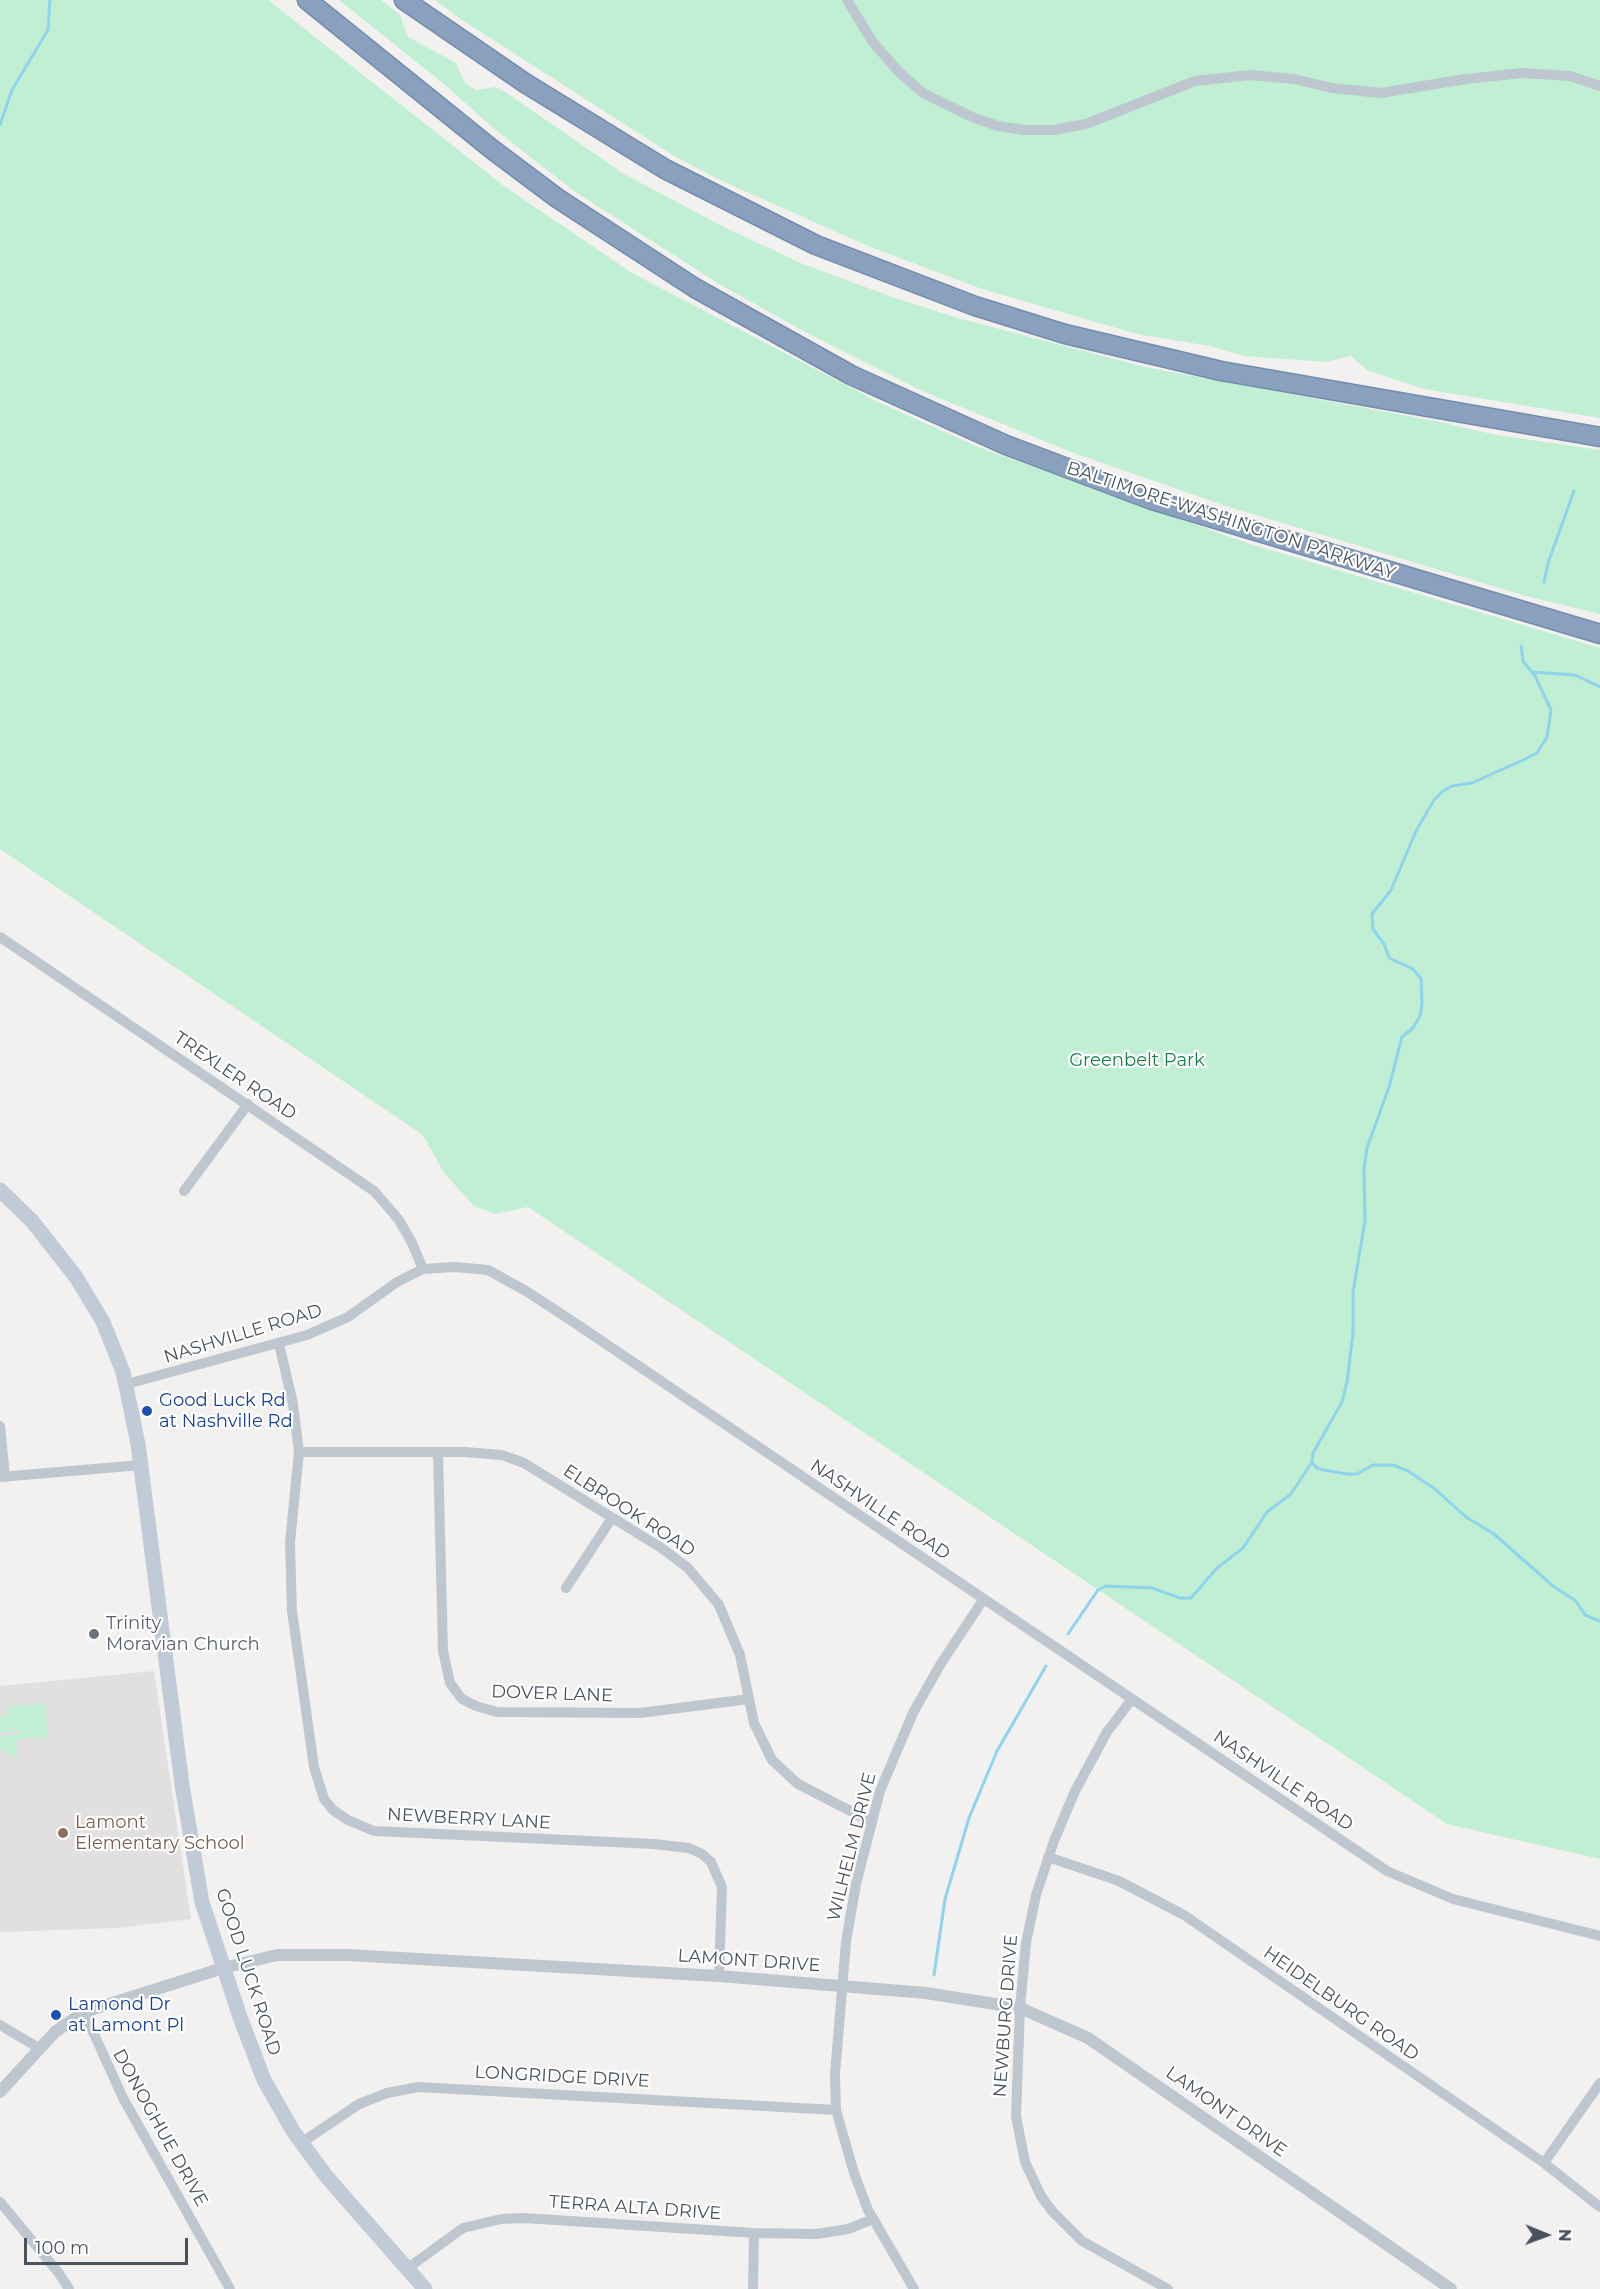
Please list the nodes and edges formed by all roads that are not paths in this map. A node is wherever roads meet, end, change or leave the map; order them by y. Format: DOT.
graph roads {
  1 [pos="307,0"];
  2 [pos="404,0"];
  3 [pos="847,0"];
  4 [pos="1600,86"];
  5 [pos="1600,436"];
  6 [pos="1600,634"];
  7 [pos="0,937"];
  8 [pos="248,1104"];
  9 [pos="0,1190"];
  10 [pos="184,1191"];
  11 [pos="423,1269"];
  12 [pos="279,1344"];
  13 [pos="127,1384"];
  14 [pos="0,1426"];
  15 [pos="299,1452"];
  16 [pos="438,1453"];
  17 [pos="141,1465"];
  18 [pos="3,1477"];
  19 [pos="612,1518"];
  20 [pos="566,1588"];
  21 [pos="982,1600"];
  22 [pos="749,1699"];
  23 [pos="1132,1699"];
  24 [pos="872,1822"];
  25 [pos="1048,1857"];
  26 [pos="1600,1935"];
  27 [pos="223,1968"];
  28 [pos="719,1976"];
  29 [pos="843,1986"];
  30 [pos="1020,2008"];
  31 [pos="84,2012"];
  32 [pos="0,2025"];
  33 [pos="39,2048"];
  34 [pos="1600,2083"];
  35 [pos="0,2092"];
  36 [pos="836,2110"];
  37 [pos="301,2143"];
  38 [pos="1544,2163"];
  39 [pos="0,2202"];
  40 [pos="1600,2207"];
  41 [pos="873,2219"];
  42 [pos="754,2233"];
  43 [pos="408,2268"];
  44 [pos="69,2289"];
  45 [pos="230,2289"];
  46 [pos="425,2289"];
  47 [pos="753,2289"];
  48 [pos="914,2289"];
  49 [pos="1168,2289"];
  50 [pos="1451,2289"];
  1 -- 6 [label="highway, BALTIMORE-WASHINGTON PARKWAY"];
  2 -- 5 [label="highway"];
  3 -- 4 [label="street"];
  7 -- 8 [label="street, TREXLER ROAD"];
  8 -- 10 [label="street"];
  8 -- 11 [label="street, TREXLER ROAD"];
  9 -- 13 [label="main road, GOOD LUCK ROAD"];
  11 -- 12 [label="street, NASHVILLE ROAD"];
  11 -- 21 [label="street, NASHVILLE ROAD"];
  12 -- 13 [label="street, NASHVILLE ROAD"];
  12 -- 15 [label="street, NEWBERRY LANE"];
  13 -- 17 [label="main road, GOOD LUCK ROAD"];
  14 -- 18 [label="street"];
  15 -- 16 [label="street, ELBROOK ROAD"];
  15 -- 28 [label="street, NEWBERRY LANE"];
  16 -- 19 [label="street, ELBROOK ROAD"];
  16 -- 22 [label="street, DOVER LANE"];
  17 -- 18 [label="street"];
  17 -- 27 [label="main road, GOOD LUCK ROAD"];
  19 -- 20 [label="street"];
  19 -- 22 [label="street, ELBROOK ROAD"];
  21 -- 23 [label="street, NASHVILLE ROAD"];
  21 -- 24 [label="street, WILHELM DRIVE"];
  22 -- 24 [label="street, ELBROOK ROAD"];
  23 -- 25 [label="street, NEWBURG DRIVE"];
  23 -- 26 [label="street, NASHVILLE ROAD"];
  24 -- 29 [label="street, WILHELM DRIVE"];
  25 -- 30 [label="street, NEWBURG DRIVE"];
  25 -- 38 [label="street, HEIDELBURG ROAD"];
  27 -- 28 [label="street, LAMONT DRIVE"];
  27 -- 31 [label="street, LAMONT DRIVE"];
  27 -- 37 [label="main road, GOOD LUCK ROAD"];
  28 -- 29 [label="street, LAMONT DRIVE"];
  29 -- 30 [label="street, LAMONT DRIVE"];
  29 -- 36 [label="street, WILHELM DRIVE"];
  30 -- 49 [label="street, NEWBURG DRIVE"];
  30 -- 50 [label="street, LAMONT DRIVE"];
  31 -- 33 [label="street, LAMONT DRIVE"];
  31 -- 45 [label="street, DONOGHUE DRIVE"];
  32 -- 33 [label="street"];
  33 -- 35 [label="street, LAMONT DRIVE"];
  34 -- 38 [label="street"];
  36 -- 37 [label="street, LONGRIDGE DRIVE"];
  36 -- 41 [label="street, WILHELM DRIVE"];
  37 -- 43 [label="main road, GOOD LUCK ROAD"];
  38 -- 40 [label="street, HEIDELBURG ROAD"];
  39 -- 44 [label="street"];
  41 -- 42 [label="street, TERRA ALTA DRIVE"];
  41 -- 48 [label="street, WILHELM DRIVE"];
  42 -- 43 [label="street, TERRA ALTA DRIVE"];
  42 -- 47 [label="street"];
  43 -- 46 [label="main road, GOOD LUCK ROAD"];
}
